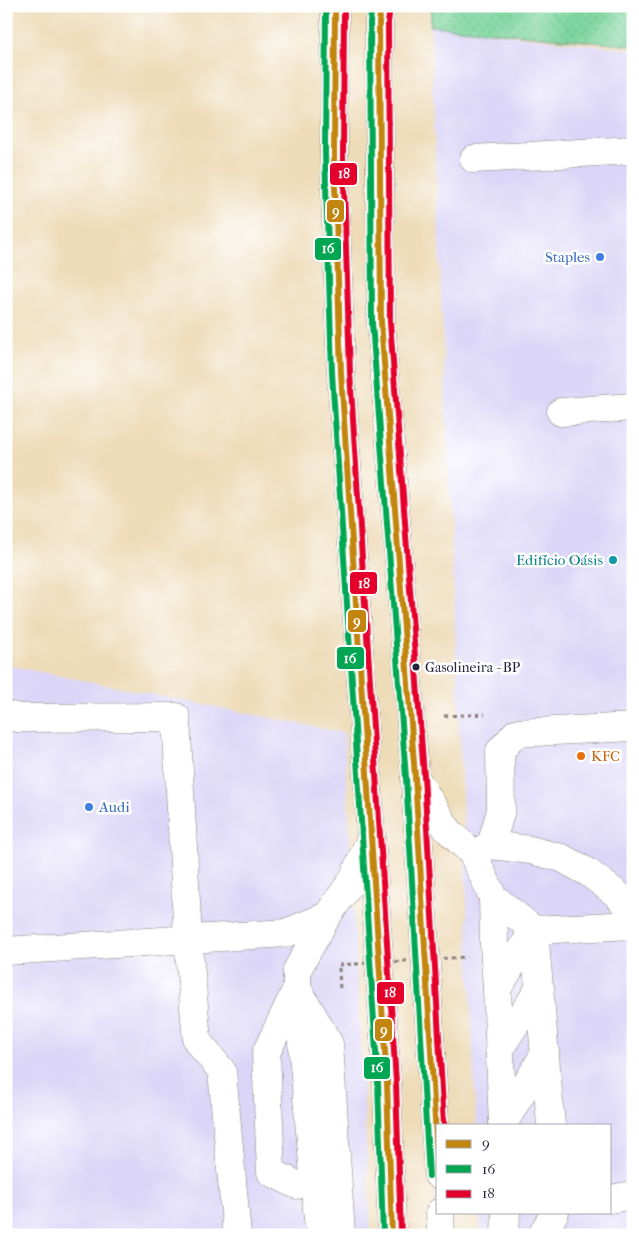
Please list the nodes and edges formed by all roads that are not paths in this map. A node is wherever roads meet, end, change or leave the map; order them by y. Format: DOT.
graph roads {
  1 [pos="335,6"];
  2 [pos="381,6"];
  3 [pos="633,150"];
  4 [pos="474,160"];
  5 [pos="633,407"];
  6 [pos="561,412"];
  7 [pos="6,715"];
  8 [pos="633,727"];
  9 [pos="415,777"];
  10 [pos="371,838"];
  11 [pos="482,849"];
  12 [pos="493,897"];
  13 [pos="633,914"];
  14 [pos="327,916"];
  15 [pos="633,925"];
  16 [pos="534,930"];
  17 [pos="188,939"];
  18 [pos="6,951"];
  19 [pos="297,988"];
  20 [pos="540,988"];
  21 [pos="497,989"];
  22 [pos="499,1049"];
  23 [pos="545,1052"];
  24 [pos="548,1121"];
  25 [pos="503,1124"];
  26 [pos="436,1140"];
  27 [pos="633,1195"];
  28 [pos="612,1199"];
  29 [pos="317,1205"];
  30 [pos="440,1214"];
  31 [pos="506,1214"];
  32 [pos="554,1214"];
  33 [pos="236,1235"];
  34 [pos="323,1235"];
  35 [pos="341,1235"];
  36 [pos="392,1235"];
  37 [pos="441,1235"];
  38 [pos="505,1235"];
  39 [pos="542,1235"];
  1 -- 10 [label="main road"];
  2 -- 9 [label="main road"];
  3 -- 4 [label="main road"];
  5 -- 6 [label="main road"];
  7 -- 17 [label="main road"];
  8 -- 11 [label="main road"];
  9 -- 11 [label="main road"];
  9 -- 26 [label="main road"];
  10 -- 14 [label="main road"];
  10 -- 36 [label="main road"];
  11 -- 12 [label="main road"];
  11 -- 13 [label="main road"];
  12 -- 16 [label="main road"];
  12 -- 21 [label="main road"];
  14 -- 17 [label="main road"];
  14 -- 19 [label="main road"];
  15 -- 16 [label="main road"];
  16 -- 20 [label="main road"];
  16 -- 21 [label="main road"];
  17 -- 18 [label="main road"];
  17 -- 33 [label="main road"];
  19 -- 29 [label="main road"];
  19 -- 29 [label="main road"];
  19 -- 35 [label="main road"];
  20 -- 22 [label="main road"];
  20 -- 23 [label="main road"];
  21 -- 22 [label="main road"];
  22 -- 25 [label="main road"];
  23 -- 24 [label="main road"];
  23 -- 25 [label="main road"];
  27 -- 28 [label="main road"];
  29 -- 34 [label="main road"];
  30 -- 37 [label="main road"];
  31 -- 38 [label="main road"];
  32 -- 39 [label="main road"];
}
